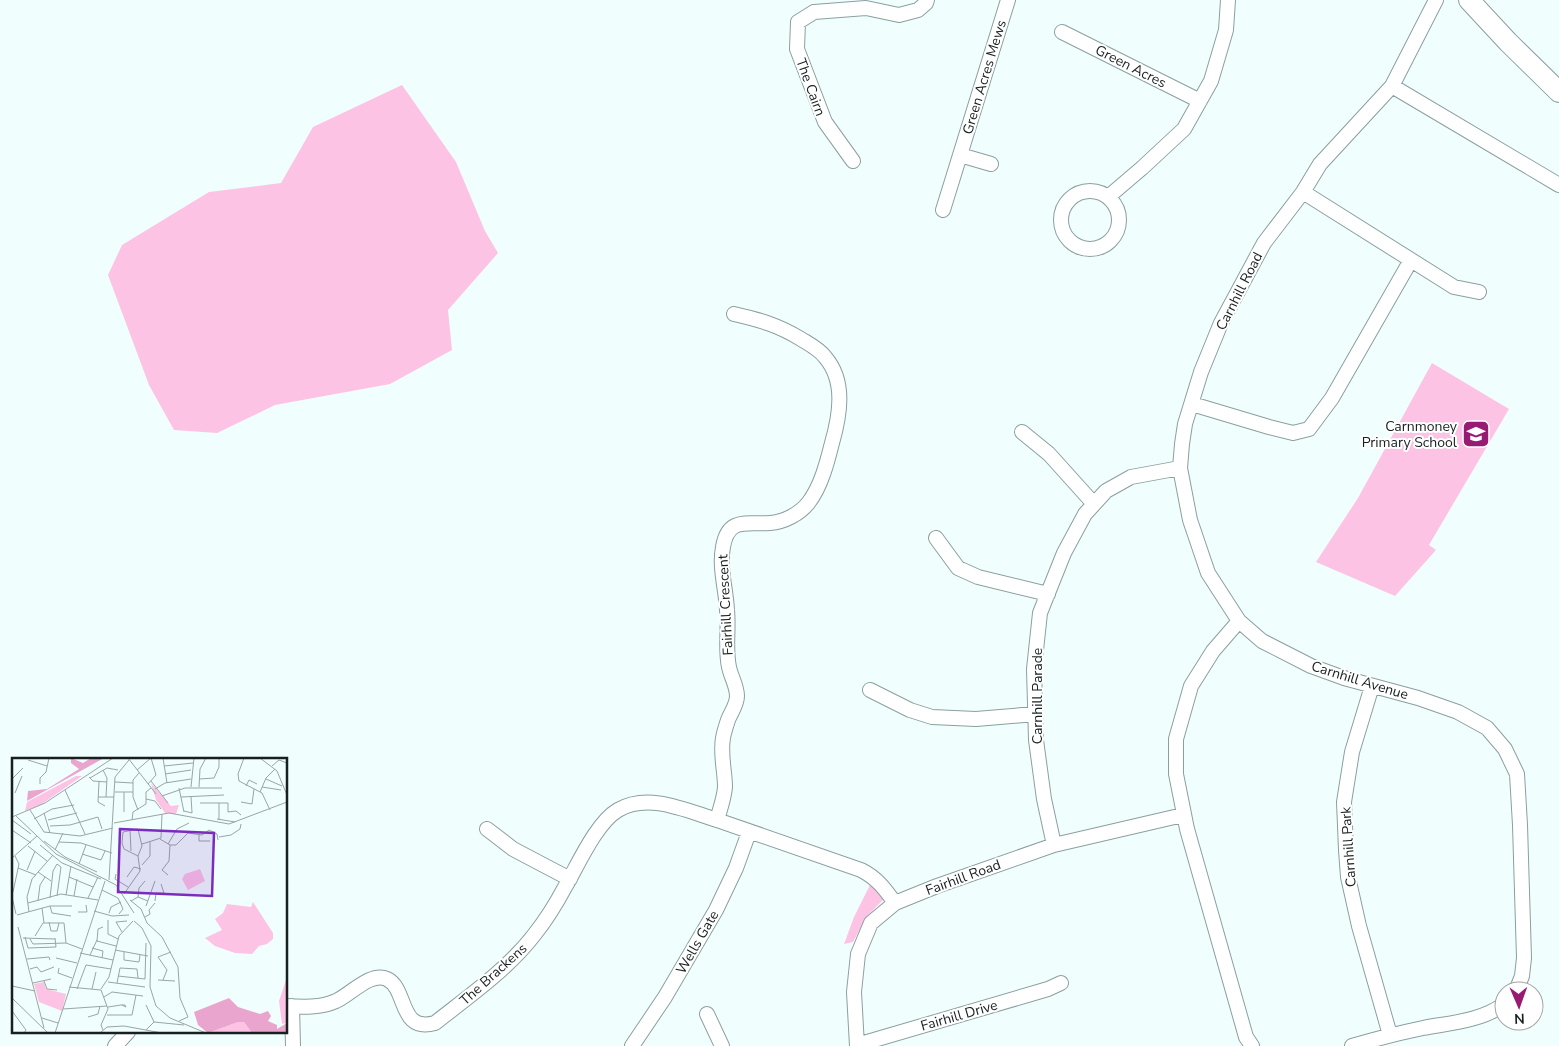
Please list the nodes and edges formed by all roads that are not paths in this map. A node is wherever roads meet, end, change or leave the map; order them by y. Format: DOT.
graph roads {
  1 [pos="927,0"];
  2 [pos="1008,0"];
  3 [pos="1228,0"];
  4 [pos="1436,0"];
  5 [pos="1469,0"];
  6 [pos="1062,32"];
  7 [pos="1392,86"];
  8 [pos="1559,92"];
  9 [pos="1200,101"];
  10 [pos="960,155"];
  11 [pos="853,161"];
  12 [pos="991,164"];
  13 [pos="1559,186"];
  14 [pos="1303,192"];
  15 [pos="1108,196"];
  16 [pos="943,210"];
  17 [pos="1411,260"];
  18 [pos="1478,292"];
  19 [pos="734,314"];
  20 [pos="1192,404"];
  21 [pos="1022,432"];
  22 [pos="1180,468"];
  23 [pos="1094,504"];
  24 [pos="936,538"];
  25 [pos="1048,594"];
  26 [pos="1239,621"];
  27 [pos="1372,686"];
  28 [pos="870,690"];
  29 [pos="1035,714"];
  30 [pos="1183,815"];
  31 [pos="718,820"];
  32 [pos="487,829"];
  33 [pos="749,832"];
  34 [pos="1054,846"];
  35 [pos="570,879"];
  36 [pos="895,902"];
  37 [pos="1520,981"];
  38 [pos="1061,983"];
  39 [pos="289,1006"];
  40 [pos="1494,1011"];
  41 [pos="707,1014"];
  42 [pos="126,1034"];
  43 [pos="1390,1035"];
  44 [pos="115,1046"];
  45 [pos="293,1046"];
  46 [pos="632,1046"];
  47 [pos="722,1046"];
  48 [pos="857,1046"];
  49 [pos="1252,1046"];
  50 [pos="1352,1046"];
  1 -- 11 [label="street, The Cairn"];
  2 -- 10 [label="street, Green Acres Mews"];
  3 -- 9 [label="street"];
  4 -- 7 [label="street, Carnhill Road"];
  5 -- 8 [label="street"];
  6 -- 9 [label="street, Green Acres"];
  7 -- 13 [label="street"];
  7 -- 14 [label="street, Carnhill Road"];
  9 -- 15 [label="street"];
  10 -- 12 [label="street"];
  10 -- 16 [label="street, Green Acres Mews"];
  14 -- 17 [label="street"];
  14 -- 20 [label="street, Carnhill Road"];
  15 -- 15 [label="street"];
  17 -- 18 [label="street"];
  17 -- 20 [label="street"];
  19 -- 31 [label="street, Fairhill Crescent"];
  20 -- 22 [label="street, Carnhill Road"];
  21 -- 23 [label="street"];
  22 -- 23 [label="street, Carnhill Parade"];
  22 -- 26 [label="street, Carnhill Road"];
  23 -- 25 [label="street, Carnhill Parade"];
  24 -- 25 [label="street"];
  25 -- 29 [label="street, Carnhill Parade"];
  26 -- 27 [label="street, Carnhill Avenue"];
  26 -- 30 [label="street"];
  27 -- 37 [label="street, Carnhill Avenue"];
  27 -- 43 [label="street, Carnhill Park"];
  28 -- 29 [label="street"];
  29 -- 34 [label="street, Carnhill Parade"];
  30 -- 34 [label="street, Fairhill Road"];
  30 -- 49 [label="street"];
  31 -- 33 [label="street"];
  31 -- 35 [label="street, The Brackens"];
  32 -- 35 [label="street"];
  33 -- 36 [label="street"];
  33 -- 46 [label="street, Wells Gate"];
  34 -- 36 [label="street, Fairhill Road"];
  35 -- 39 [label="street, The Brackens"];
  36 -- 48 [label="street, Fairhill Road"];
  38 -- 48 [label="street, Fairhill Drive"];
  39 -- 45 [label="street, The Brackens"];
  40 -- 43 [label="street"];
  41 -- 47 [label="street"];
  42 -- 44 [label="street"];
  43 -- 50 [label="street"];
}
